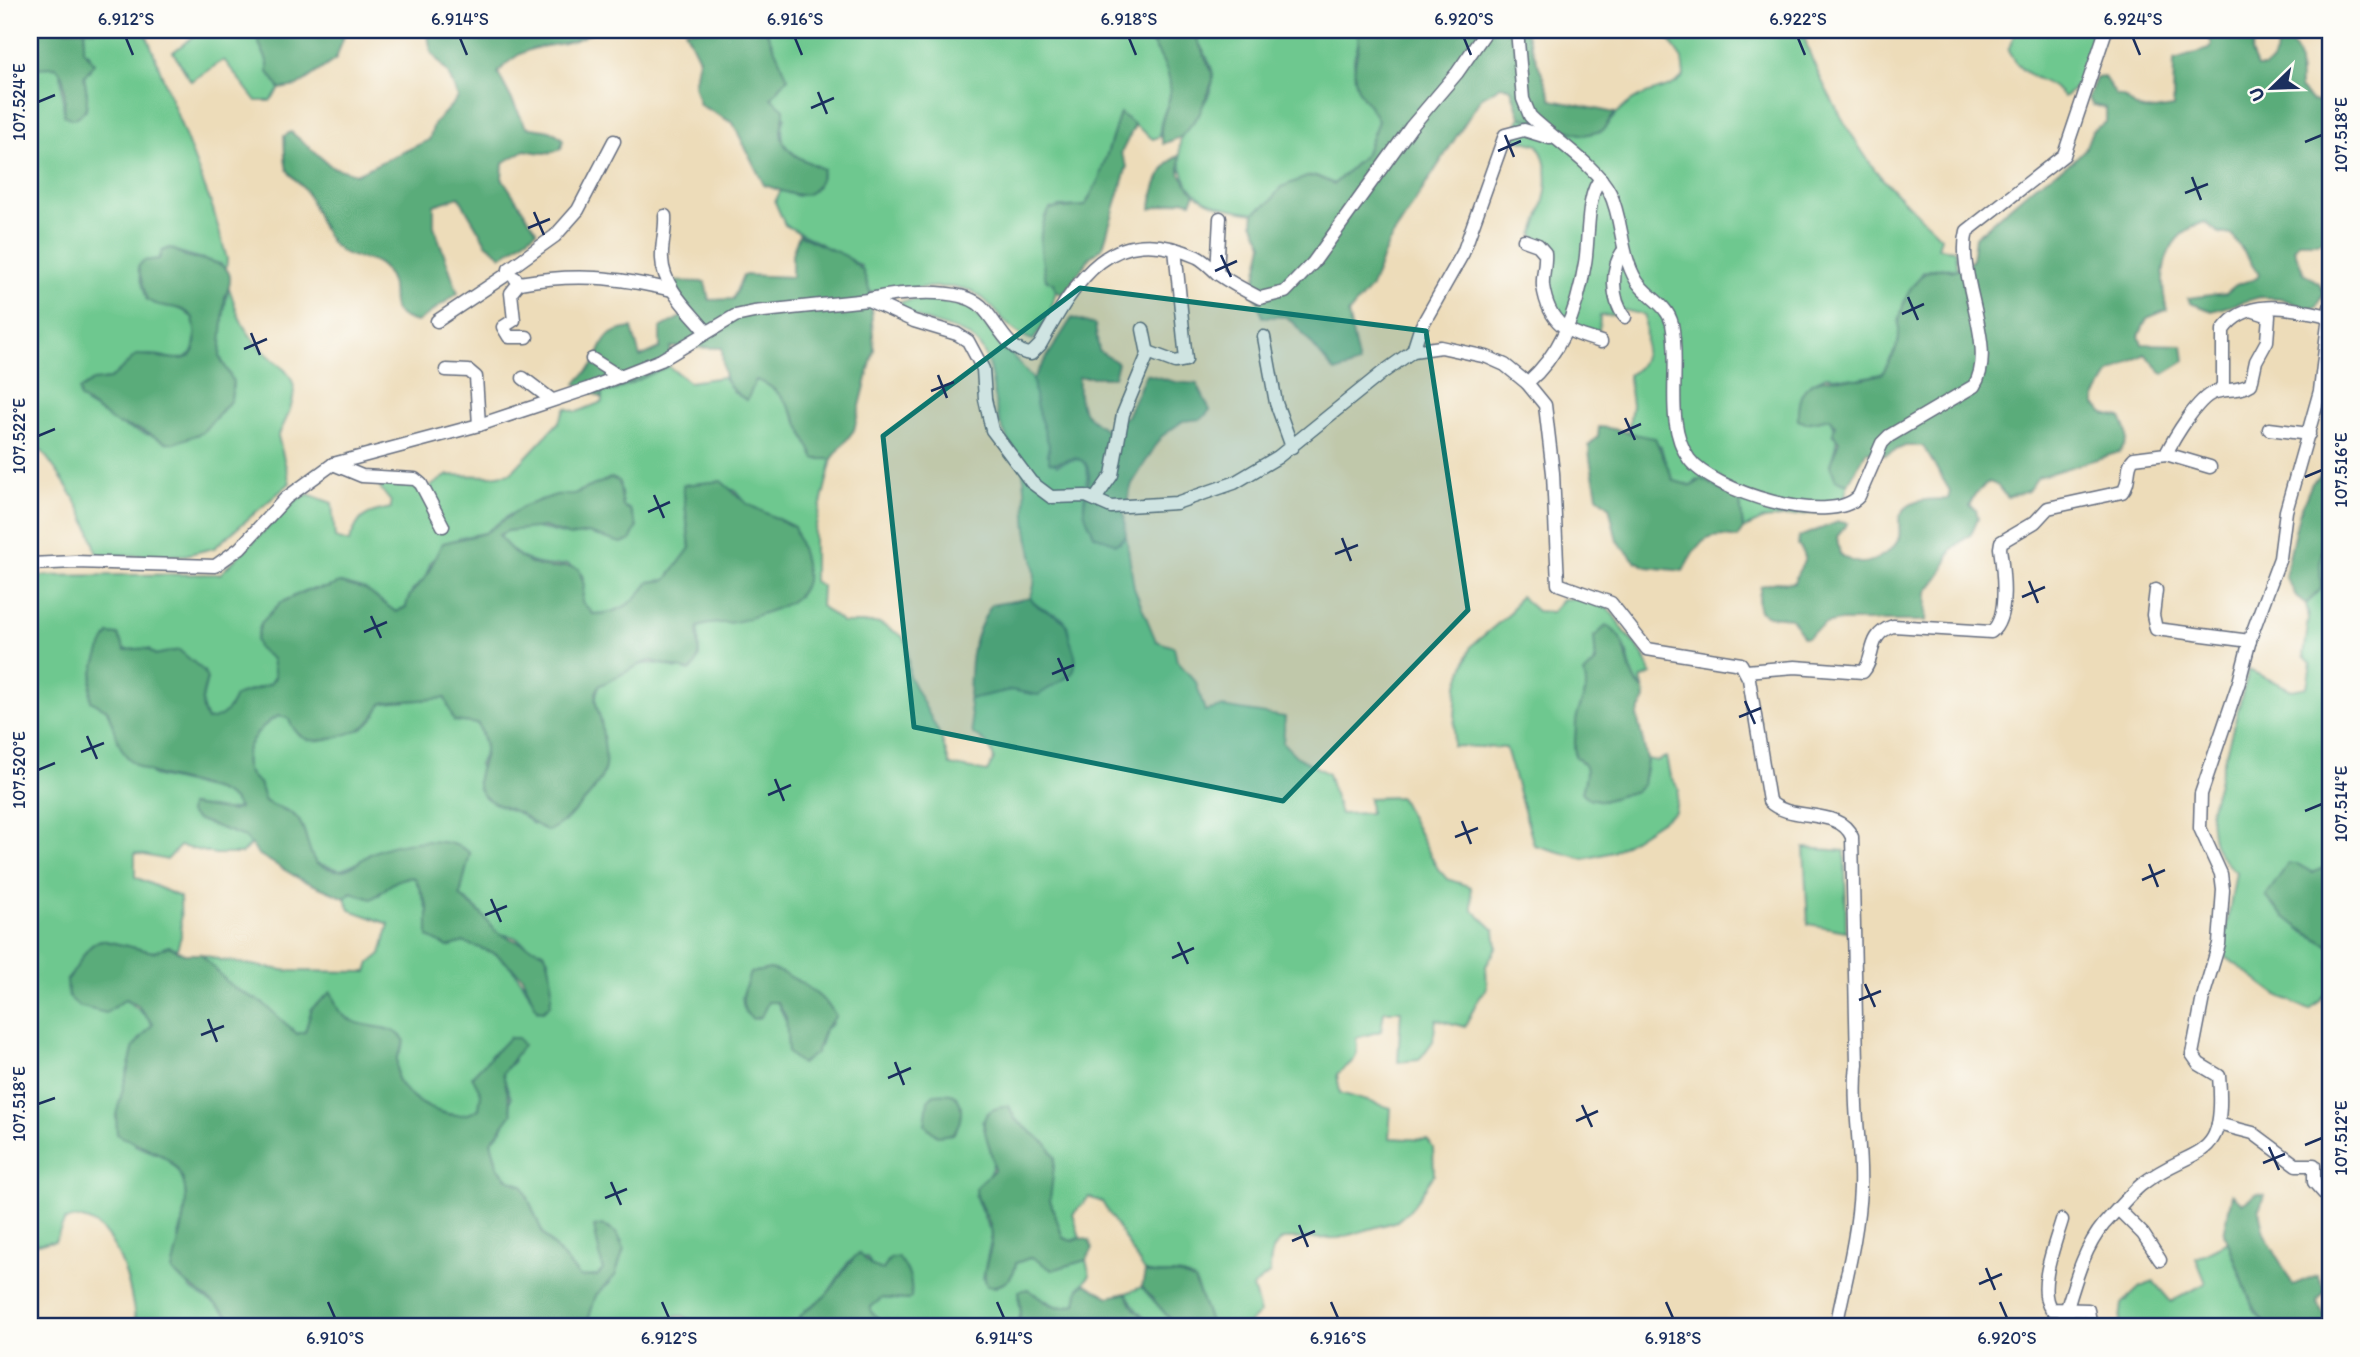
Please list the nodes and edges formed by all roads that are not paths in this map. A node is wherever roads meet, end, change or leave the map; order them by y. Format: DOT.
graph roads {
  1 [pos="1487,30"];
  2 [pos="1517,30"];
  3 [pos="2106,30"];
  4 [pos="2330,96"];
  5 [pos="1558,140"];
  6 [pos="614,141"];
  7 [pos="2330,145"];
  8 [pos="1601,179"];
  9 [pos="665,216"];
  10 [pos="1220,218"];
  11 [pos="1524,240"];
  12 [pos="1175,249"];
  13 [pos="1624,250"];
  14 [pos="509,273"];
  15 [pos="1217,273"];
  16 [pos="519,283"];
  17 [pos="672,290"];
  18 [pos="868,300"];
  19 [pos="2254,311"];
  20 [pos="2330,312"];
  21 [pos="1625,317"];
  22 [pos="437,321"];
  23 [pos="1143,329"];
  24 [pos="707,332"];
  25 [pos="1566,332"];
  26 [pos="527,337"];
  27 [pos="1264,337"];
  28 [pos="1601,342"];
  29 [pos="1413,351"];
  30 [pos="1148,352"];
  31 [pos="592,359"];
  32 [pos="446,370"];
  33 [pos="620,377"];
  34 [pos="523,378"];
  35 [pos="1527,383"];
  36 [pos="2219,391"];
  37 [pos="552,400"];
  38 [pos="479,425"];
  39 [pos="2269,429"];
  40 [pos="2309,434"];
  41 [pos="1292,447"];
  42 [pos="2166,454"];
  43 [pos="332,464"];
  44 [pos="2210,467"];
  45 [pos="1095,499"];
  46 [pos="443,526"];
  47 [pos="30,564"];
  48 [pos="2156,590"];
  49 [pos="2250,641"];
  50 [pos="1746,671"];
  51 [pos="2218,1124"];
  52 [pos="2330,1200"];
  53 [pos="2118,1209"];
  54 [pos="2062,1220"];
  55 [pos="2160,1260"];
  56 [pos="2068,1307"];
  57 [pos="1836,1327"];
  58 [pos="2061,1327"];
  59 [pos="2091,1327"];
  1 -- 15 [label="street"];
  2 -- 5 [label="street"];
  3 -- 13 [label="street"];
  4 -- 7 [label="street"];
  5 -- 8 [label="street"];
  5 -- 29 [label="street"];
  6 -- 14 [label="street"];
  8 -- 13 [label="street"];
  8 -- 25 [label="street"];
  9 -- 17 [label="street"];
  10 -- 15 [label="street"];
  11 -- 25 [label="street"];
  12 -- 15 [label="street"];
  12 -- 18 [label="street"];
  12 -- 30 [label="street"];
  13 -- 21 [label="street"];
  14 -- 16 [label="street"];
  14 -- 22 [label="street"];
  16 -- 17 [label="street"];
  16 -- 26 [label="street"];
  17 -- 24 [label="street"];
  18 -- 24 [label="street"];
  18 -- 45 [label="street"];
  19 -- 20 [label="street"];
  19 -- 36 [label="street"];
  19 -- 36 [label="street"];
  20 -- 40 [label="street"];
  23 -- 30 [label="street"];
  24 -- 33 [label="street"];
  25 -- 28 [label="street"];
  25 -- 35 [label="street"];
  27 -- 41 [label="street"];
  29 -- 35 [label="street"];
  29 -- 41 [label="street"];
  30 -- 45 [label="street"];
  31 -- 33 [label="street"];
  32 -- 38 [label="street"];
  33 -- 37 [label="street"];
  34 -- 37 [label="street"];
  35 -- 50 [label="street"];
  36 -- 42 [label="street"];
  37 -- 38 [label="street"];
  38 -- 43 [label="street"];
  39 -- 40 [label="street"];
  40 -- 49 [label="street"];
  41 -- 45 [label="street"];
  42 -- 44 [label="street"];
  42 -- 50 [label="street"];
  43 -- 46 [label="street"];
  43 -- 47 [label="street"];
  48 -- 49 [label="street"];
  49 -- 51 [label="street"];
  50 -- 57 [label="street"];
  51 -- 52 [label="street"];
  51 -- 53 [label="street"];
  53 -- 55 [label="street"];
  53 -- 56 [label="street"];
  54 -- 56 [label="street"];
  56 -- 58 [label="street"];
  56 -- 59 [label="street"];
}
